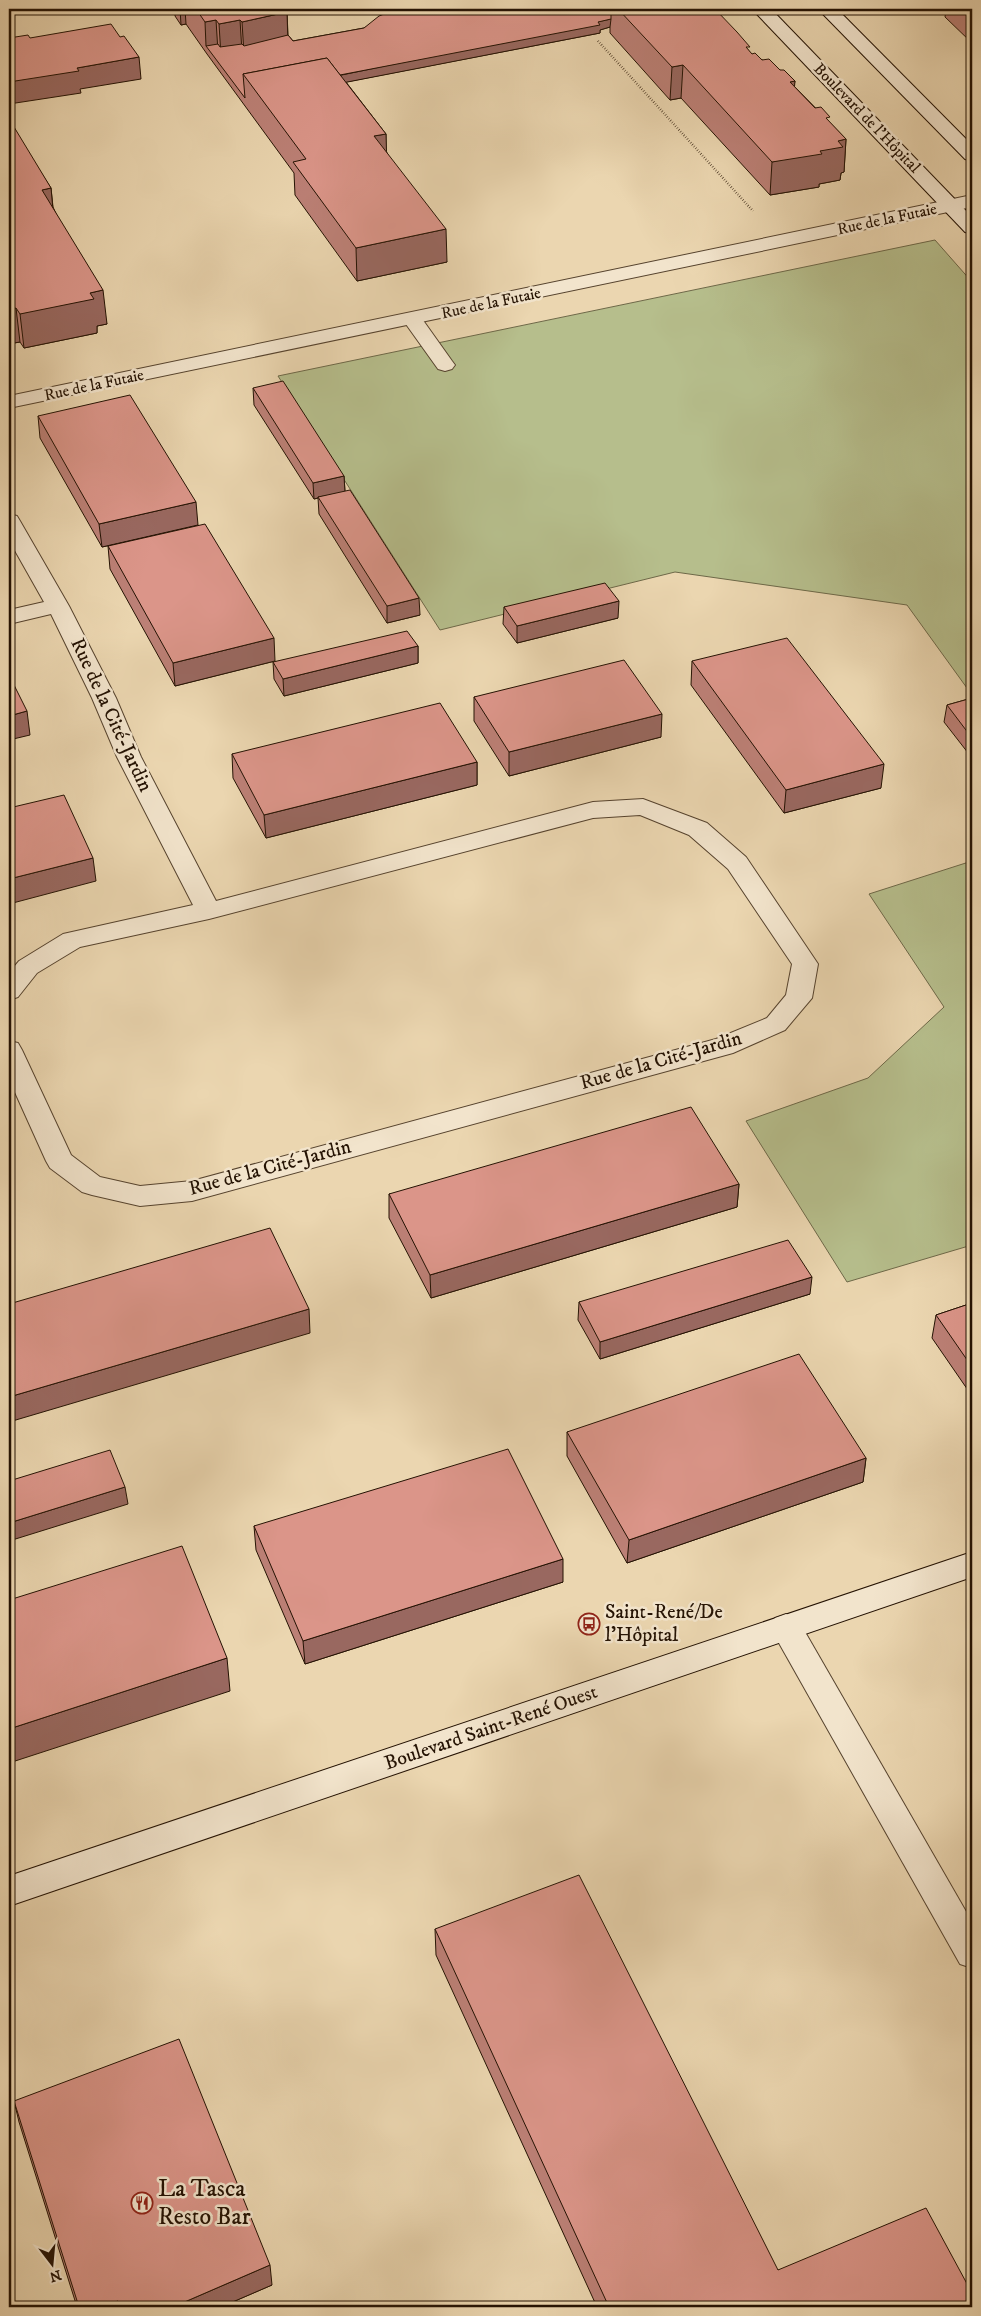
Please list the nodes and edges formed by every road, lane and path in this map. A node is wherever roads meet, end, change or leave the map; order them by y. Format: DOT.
graph roads {
  1 [pos="761,9"];
  2 [pos="827,9"];
  3 [pos="598,41"];
  4 [pos="972,155"];
  5 [pos="972,202"];
  6 [pos="951,206"];
  7 [pos="972,228"];
  8 [pos="779,242"];
  9 [pos="413,320"];
  10 [pos="445,365"];
  11 [pos="9,402"];
  12 [pos="9,521"];
  13 [pos="58,606"];
  14 [pos="9,617"];
  15 [pos="208,911"];
  16 [pos="9,991"];
  17 [pos="9,1050"];
  18 [pos="972,1564"];
  19 [pos="786,1627"];
  20 [pos="9,1891"];
  21 [pos="972,1953"];
  1 -- 6 [label="street, Boulevard de l'Hôpital"];
  2 -- 4 [label="street"];
  3 -- 8 [label="path"];
  5 -- 6 [label="street, Rue de la Futaie"];
  6 -- 7 [label="street, Boulevard de l'Hôpital"];
  6 -- 8 [label="street, Rue de la Futaie"];
  8 -- 9 [label="street, Rue de la Futaie"];
  9 -- 10 [label="street"];
  9 -- 11 [label="street, Rue de la Futaie"];
  12 -- 13 [label="street, Rue de la Cité-Jardin"];
  13 -- 14 [label="street"];
  13 -- 15 [label="street, Rue de la Cité-Jardin"];
  15 -- 16 [label="street, Rue de la Cité-Jardin"];
  15 -- 17 [label="street, Rue de la Cité-Jardin"];
  18 -- 19 [label="street, Boulevard Saint-René Ouest"];
  19 -- 20 [label="street, Boulevard Saint-René Ouest"];
  19 -- 21 [label="street"];
}
